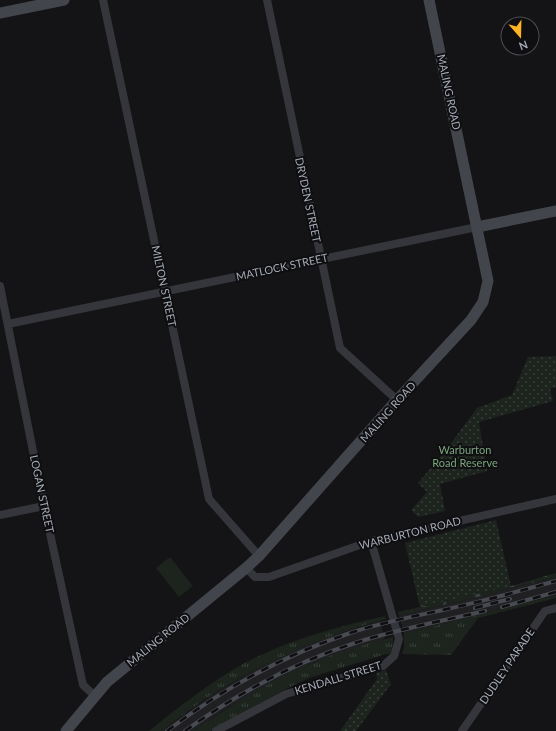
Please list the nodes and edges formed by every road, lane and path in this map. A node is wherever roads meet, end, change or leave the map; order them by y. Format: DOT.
graph roads {
  1 [pos="64,0"];
  2 [pos="103,0"];
  3 [pos="266,0"];
  4 [pos="429,0"];
  5 [pos="0,13"];
  6 [pos="556,211"];
  7 [pos="477,227"];
  8 [pos="320,259"];
  9 [pos="0,286"];
  10 [pos="165,291"];
  11 [pos="8,324"];
  12 [pos="397,400"];
  13 [pos="556,499"];
  14 [pos="44,506"];
  15 [pos="0,515"];
  16 [pos="371,541"];
  17 [pos="259,556"];
  18 [pos="246,568"];
  19 [pos="556,608"];
  20 [pos="95,696"];
  21 [pos="66,731"];
  22 [pos="216,731"];
  23 [pos="462,731"];
  1 -- 5 [label="street"];
  2 -- 10 [label="street, MILTON STREET"];
  3 -- 8 [label="street, DRYDEN STREET"];
  4 -- 7 [label="street, MALING ROAD"];
  6 -- 7 [label="street, MATLOCK STREET"];
  7 -- 8 [label="street, MATLOCK STREET"];
  7 -- 12 [label="street, MALING ROAD"];
  8 -- 10 [label="street, MATLOCK STREET"];
  8 -- 12 [label="street, DRYDEN STREET"];
  9 -- 11 [label="street, LOGAN STREET"];
  10 -- 11 [label="street, MATLOCK STREET"];
  10 -- 17 [label="street, MILTON STREET"];
  11 -- 14 [label="street, LOGAN STREET"];
  12 -- 17 [label="street, MALING ROAD"];
  13 -- 16 [label="street, WARBURTON ROAD"];
  14 -- 15 [label="street"];
  14 -- 20 [label="street, LOGAN STREET"];
  16 -- 18 [label="street, WARBURTON ROAD"];
  16 -- 22 [label="street, KENDALL STREET"];
  17 -- 18 [label="street, MALING ROAD"];
  18 -- 20 [label="street, MALING ROAD"];
  19 -- 23 [label="street, DUDLEY PARADE"];
  20 -- 21 [label="street, MALING ROAD"];
}
